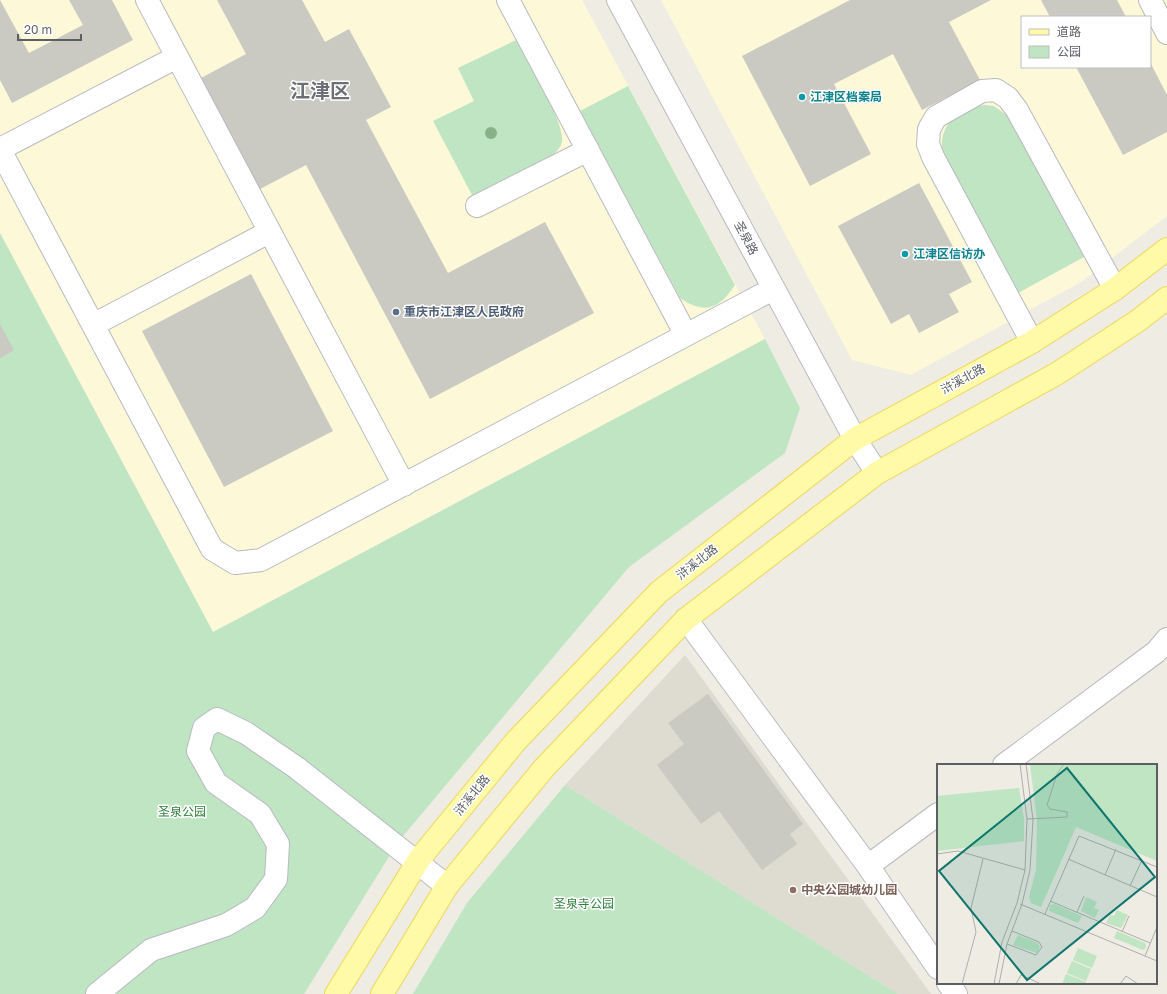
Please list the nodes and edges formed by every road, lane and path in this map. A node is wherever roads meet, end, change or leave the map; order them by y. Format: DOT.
graph roads {
  1 [pos="147,0"];
  2 [pos="508,0"];
  3 [pos="618,0"];
  4 [pos="1150,0"];
  5 [pos="1167,33"];
  6 [pos="177,57"];
  7 [pos="0,150"];
  8 [pos="588,150"];
  9 [pos="477,206"];
  10 [pos="270,232"];
  11 [pos="1167,249"];
  12 [pos="774,289"];
  13 [pos="1115,289"];
  14 [pos="1167,298"];
  15 [pos="93,325"];
  16 [pos="686,335"];
  17 [pos="1032,342"];
  18 [pos="855,439"];
  19 [pos="877,473"];
  20 [pos="404,485"];
  21 [pos="686,619"];
  22 [pos="1167,639"];
  23 [pos="1005,764"];
  24 [pos="937,815"];
  25 [pos="417,862"];
  26 [pos="868,866"];
  27 [pos="447,886"];
  28 [pos="937,967"];
  29 [pos="949,984"];
  30 [pos="97,994"];
  31 [pos="336,994"];
  32 [pos="382,994"];
  33 [pos="956,994"];
  1 -- 6 [label="street"];
  2 -- 8 [label="street"];
  3 -- 12 [label="street, 圣泉路"];
  4 -- 5 [label="street"];
  6 -- 7 [label="street"];
  6 -- 10 [label="street"];
  7 -- 15 [label="street"];
  8 -- 9 [label="street"];
  8 -- 16 [label="street"];
  10 -- 15 [label="street"];
  10 -- 20 [label="street"];
  11 -- 13 [label="main road, 浒溪北路"];
  12 -- 16 [label="street"];
  12 -- 18 [label="street, 圣泉路"];
  13 -- 17 [label="main road, 浒溪北路"];
  13 -- 17 [label="street"];
  14 -- 19 [label="main road"];
  15 -- 20 [label="street"];
  16 -- 20 [label="street"];
  17 -- 18 [label="main road, 浒溪北路"];
  18 -- 19 [label="street, 圣泉路"];
  18 -- 25 [label="main road, 浒溪北路"];
  19 -- 21 [label="main road"];
  21 -- 26 [label="street"];
  21 -- 27 [label="main road"];
  22 -- 23 [label="street"];
  24 -- 26 [label="street"];
  25 -- 27 [label="street"];
  25 -- 30 [label="street"];
  25 -- 31 [label="main road, 浒溪北路"];
  26 -- 28 [label="street"];
  27 -- 32 [label="main road"];
  29 -- 33 [label="street"];
}
